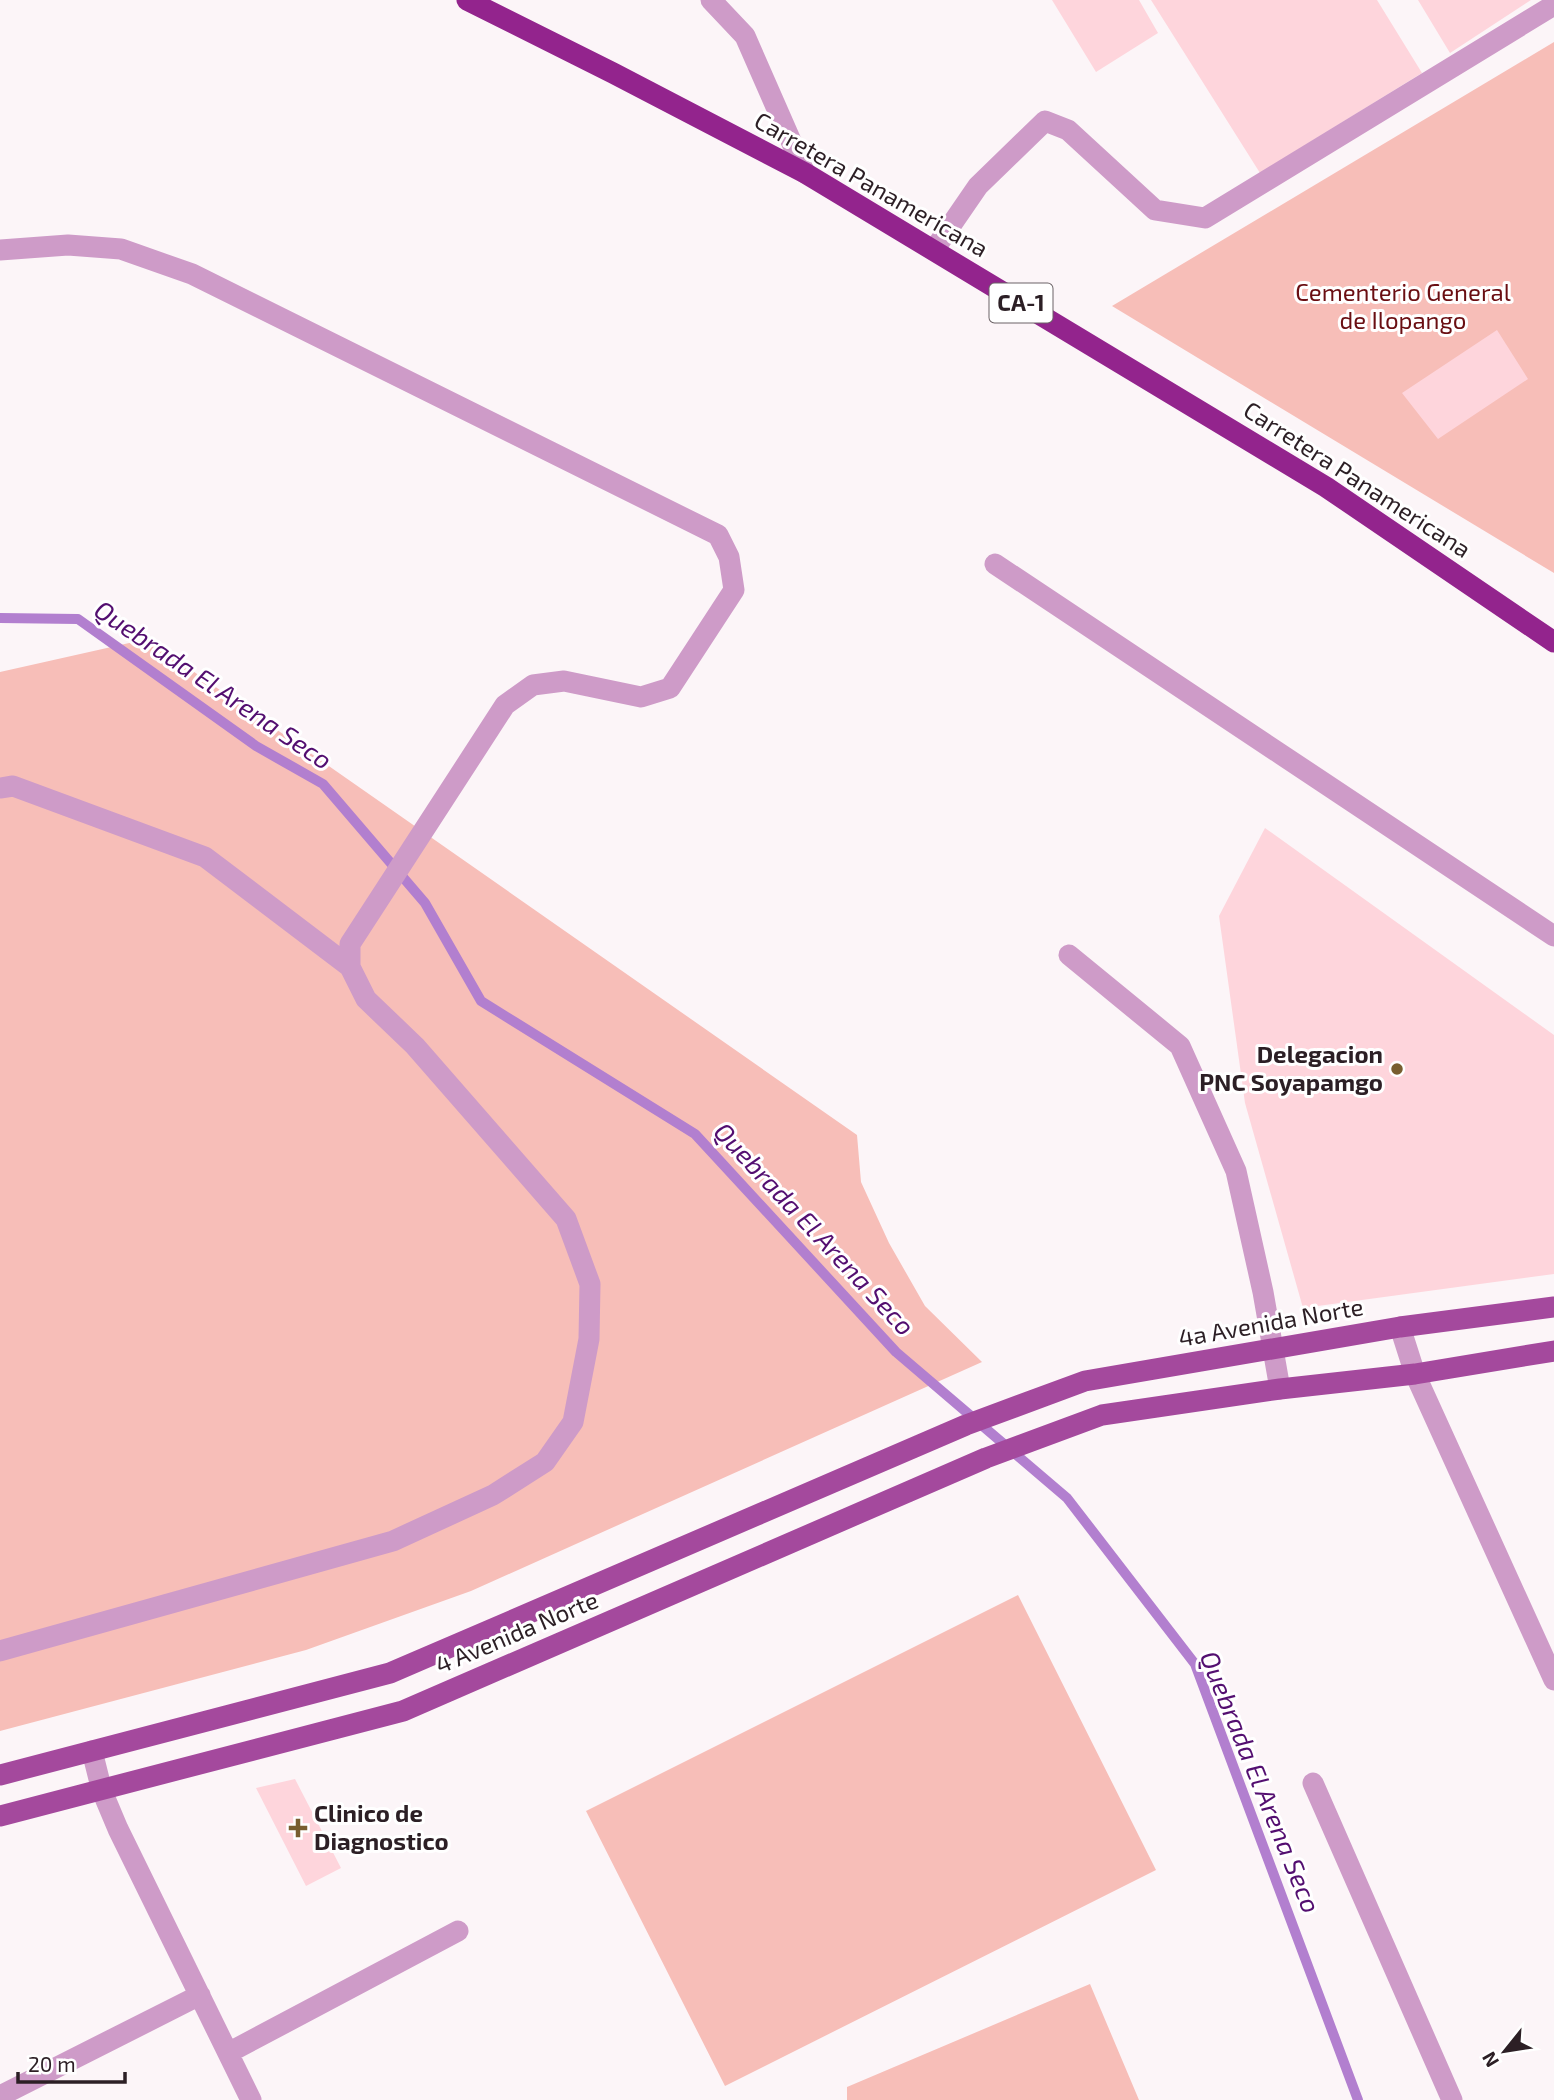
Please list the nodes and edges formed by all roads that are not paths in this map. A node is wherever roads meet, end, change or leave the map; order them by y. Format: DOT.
graph roads {
  1 [pos="467,0"];
  2 [pos="711,0"];
  3 [pos="1554,5"];
  4 [pos="805,173"];
  5 [pos="0,250"];
  6 [pos="934,250"];
  7 [pos="995,564"];
  8 [pos="1554,642"];
  9 [pos="0,788"];
  10 [pos="1554,936"];
  11 [pos="1069,954"];
  12 [pos="350,967"];
  13 [pos="1554,1307"];
  14 [pos="1400,1327"];
  15 [pos="1274,1348"];
  16 [pos="1554,1351"];
  17 [pos="1415,1374"];
  18 [pos="1280,1389"];
  19 [pos="1001,1412"];
  20 [pos="0,1651"];
  21 [pos="1554,1680"];
  22 [pos="92,1751"];
  23 [pos="0,1775"];
  24 [pos="1312,1783"];
  25 [pos="102,1791"];
  26 [pos="0,1816"];
  27 [pos="458,1931"];
  28 [pos="200,1995"];
  29 [pos="228,2053"];
  30 [pos="0,2096"];
  31 [pos="251,2100"];
  32 [pos="1452,2100"];
  1 -- 4 [label="highway, Carretera Panamericana / CA-1"];
  2 -- 4 [label="street"];
  3 -- 6 [label="street"];
  4 -- 6 [label="highway, Carretera Panamericana / CA-1"];
  5 -- 12 [label="street"];
  6 -- 8 [label="highway, Carretera Panamericana / CA-1"];
  7 -- 10 [label="street"];
  9 -- 12 [label="street"];
  11 -- 15 [label="street"];
  12 -- 20 [label="street"];
  13 -- 14 [label="main road, 4a Avenida Norte"];
  14 -- 15 [label="main road, 4a Avenida Norte"];
  14 -- 17 [label="street"];
  15 -- 18 [label="street"];
  15 -- 19 [label="main road, 4a Avenida Norte"];
  16 -- 17 [label="main road"];
  17 -- 18 [label="main road"];
  17 -- 21 [label="street"];
  18 -- 25 [label="main road, 4 Avenida Norte"];
  19 -- 22 [label="main road, 4 Avenida Norte"];
  22 -- 23 [label="main road, 4 Avenida Norte"];
  22 -- 25 [label="street"];
  24 -- 32 [label="street"];
  25 -- 26 [label="main road, 4 Avenida Norte"];
  25 -- 28 [label="street"];
  27 -- 29 [label="street"];
  28 -- 29 [label="street"];
  28 -- 30 [label="street"];
  29 -- 31 [label="street"];
}
